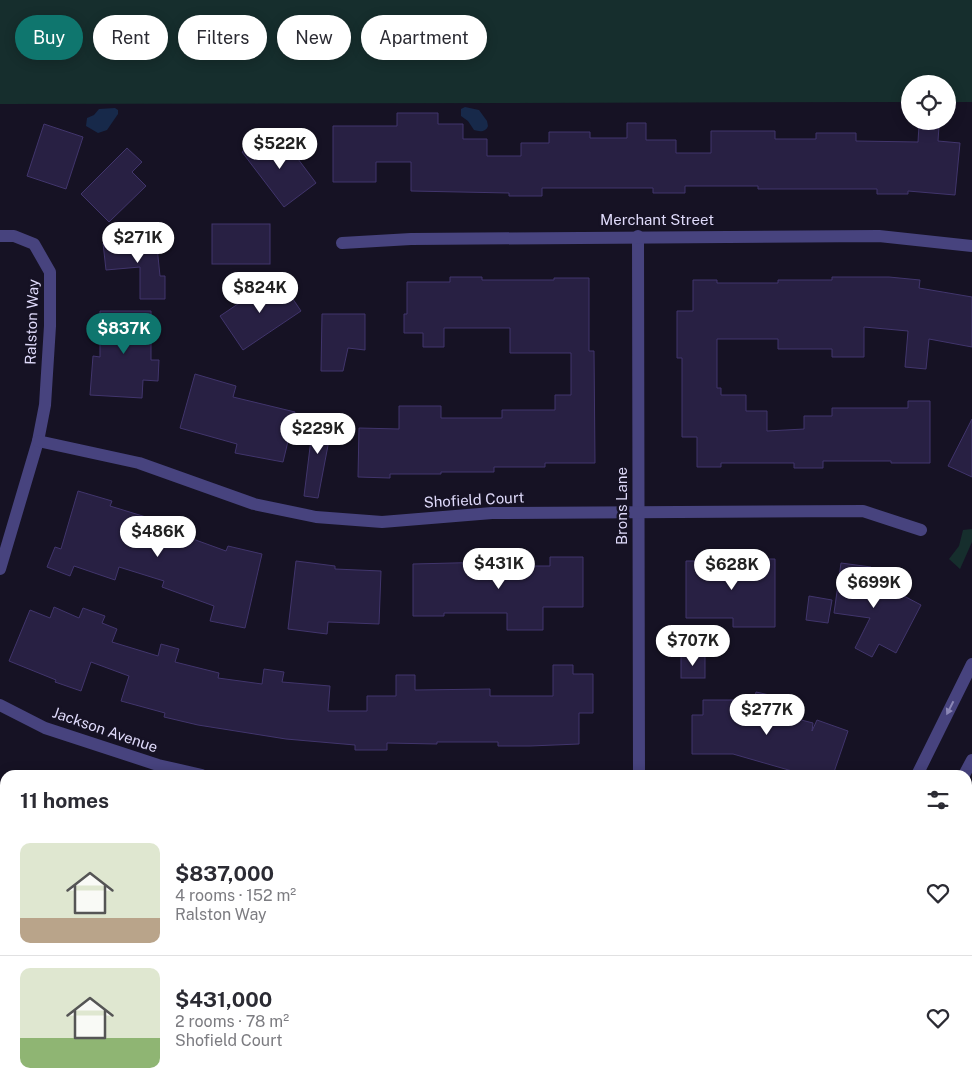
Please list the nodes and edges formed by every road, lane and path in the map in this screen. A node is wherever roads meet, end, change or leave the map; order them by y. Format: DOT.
graph roads {
  1 [pos="0,236"];
  2 [pos="638,236"];
  3 [pos="342,243"];
  4 [pos="972,246"];
  5 [pos="38,440"];
  6 [pos="638,511"];
  7 [pos="921,530"];
  8 [pos="0,569"];
  9 [pos="972,664"];
  10 [pos="0,705"];
  11 [pos="180,770"];
  12 [pos="639,770"];
  13 [pos="919,770"];
  1 -- 5 [label="street, Ralston Way"];
  2 -- 3 [label="street, Merchant Street"];
  2 -- 4 [label="street, Merchant Street"];
  2 -- 6 [label="street, Brons Lane"];
  5 -- 6 [label="street, Shofield Court"];
  5 -- 8 [label="street, Ralston Way"];
  6 -- 7 [label="street, Shofield Court"];
  6 -- 12 [label="street, Brons Lane"];
  9 -- 13 [label="street, one-way"];
  10 -- 11 [label="street, Jackson Avenue"];
}
